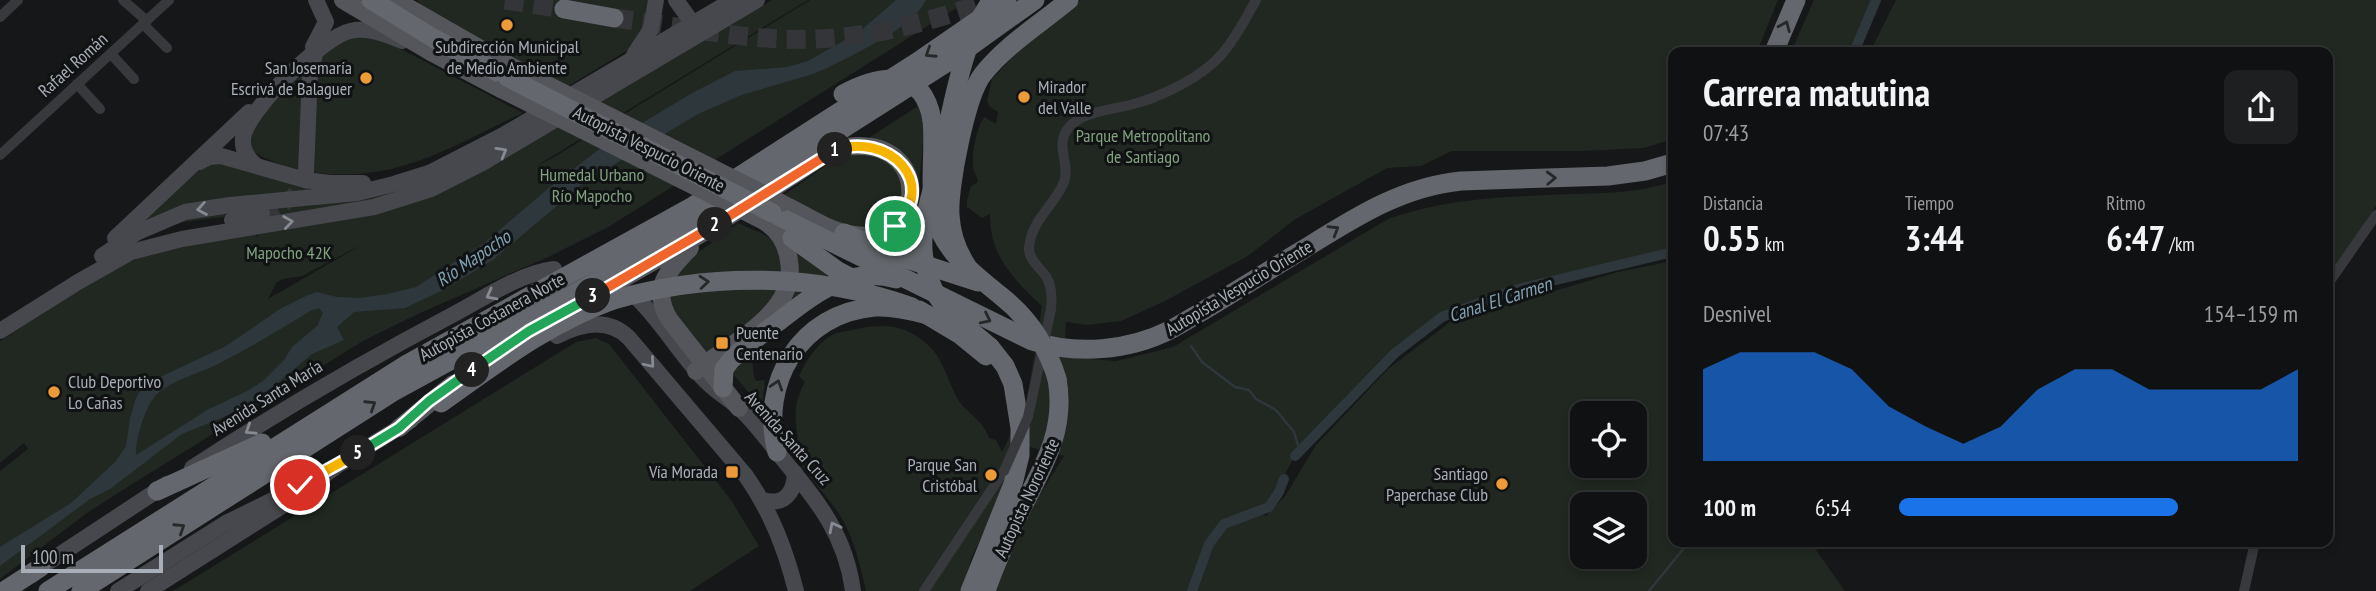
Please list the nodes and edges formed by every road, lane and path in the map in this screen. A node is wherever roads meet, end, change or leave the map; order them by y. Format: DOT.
graph roads {
  1 [pos="18,0"];
  2 [pos="123,0"];
  3 [pos="169,0"];
  4 [pos="316,0"];
  5 [pos="343,0"];
  6 [pos="370,0"];
  7 [pos="395,0"];
  8 [pos="411,0"];
  9 [pos="656,0"];
  10 [pos="676,0"];
  11 [pos="690,0"];
  12 [pos="733,0"];
  13 [pos="757,0"];
  14 [pos="992,0"];
  15 [pos="1007,0"];
  16 [pos="1035,0"];
  17 [pos="1053,0"];
  18 [pos="1069,0"];
  19 [pos="1256,0"];
  20 [pos="1797,0"];
  21 [pos="570,5"];
  22 [pos="615,13"];
  23 [pos="0,17"];
  24 [pos="425,18"];
  25 [pos="146,23"];
  26 [pos="701,25"];
  27 [pos="1776,47"];
  28 [pos="167,48"];
  29 [pos="431,52"];
  30 [pos="111,54"];
  31 [pos="311,55"];
  32 [pos="627,61"];
  33 [pos="507,77"];
  34 [pos="134,79"];
  35 [pos="77,84"];
  36 [pos="263,103"];
  37 [pos="100,109"];
  38 [pos="832,151"];
  39 [pos="0,155"];
  40 [pos="1668,165"];
  41 [pos="194,166"];
  42 [pos="257,166"];
  43 [pos="306,171"];
  44 [pos="415,178"];
  45 [pos="942,207"];
  46 [pos="262,213"];
  47 [pos="2376,215"];
  48 [pos="770,216"];
  49 [pos="704,232"];
  50 [pos="848,243"];
  51 [pos="131,252"];
  52 [pos="89,264"];
  53 [pos="562,272"];
  54 [pos="2333,277"];
  55 [pos="925,288"];
  56 [pos="1001,296"];
  57 [pos="636,298"];
  58 [pos="920,311"];
  59 [pos="0,321"];
  60 [pos="0,331"];
  61 [pos="700,368"];
  62 [pos="723,388"];
  63 [pos="680,400"];
  64 [pos="441,403"];
  65 [pos="1017,404"];
  66 [pos="739,408"];
  67 [pos="318,419"];
  68 [pos="399,428"];
  69 [pos="777,452"];
  70 [pos="338,465"];
  71 [pos="795,473"];
  72 [pos="157,491"];
  73 [pos="762,500"];
  74 [pos="84,539"];
  75 [pos="2254,547"];
  76 [pos="41,567"];
  77 [pos="66,568"];
  78 [pos="4,591"];
  79 [pos="20,591"];
  80 [pos="48,591"];
  81 [pos="81,591"];
  82 [pos="118,591"];
  83 [pos="148,591"];
  84 [pos="796,591"];
  85 [pos="853,591"];
  86 [pos="924,591"];
  87 [pos="975,591"];
  88 [pos="2244,591"];
  1 -- 23 [label="street"];
  2 -- 25 [label="street"];
  3 -- 25 [label="street, Rafael Román"];
  4 -- 31 [label="main road"];
  5 -- 29 [label="main road"];
  6 -- 33 [label="highway, Autopista Vespucio Oriente"];
  7 -- 24 [label="main road"];
  8 -- 24 [label="main road"];
  9 -- 32 [label="main road"];
  10 -- 26 [label="main road"];
  11 -- 26 [label="main road"];
  12 -- 26 [label="main road"];
  13 -- 26 [label="main road"];
  14 -- 65 [label="highway, bridge"];
  15 -- 53 [label="highway, Autopista Costanera Norte, one-way"];
  81 -- 16 [label="highway, Autopista Costanera Norte, one-way"];
  17 -- 38 [label="highway"];
  18 -- 45 [label="highway"];
  19 -- 86 [label="street, bridge"];
  27 -- 20 [label="highway, one-way"];
  21 -- 22 [label="highway"];
  24 -- 33 [label="main road"];
  25 -- 28 [label="street"];
  25 -- 30 [label="street, Rafael Román"];
  26 -- 32 [label="main road"];
  51 -- 26 [label="main road, one-way"];
  29 -- 31 [label="main road"];
  29 -- 33 [label="main road"];
  30 -- 34 [label="street"];
  30 -- 35 [label="street, Rafael Román"];
  31 -- 36 [label="main road"];
  31 -- 43 [label="main road"];
  32 -- 44 [label="main road"];
  33 -- 48 [label="highway, Autopista Vespucio Oriente, bridge"];
  35 -- 37 [label="street"];
  35 -- 39 [label="street, Rafael Román"];
  36 -- 41 [label="main road"];
  36 -- 42 [label="main road"];
  38 -- 49 [label="main road"];
  38 -- 50 [label="main road"];
  55 -- 40 [label="highway, Autopista Vespucio Oriente, one-way"];
  41 -- 42 [label="main road"];
  41 -- 52 [label="main road"];
  42 -- 44 [label="main road"];
  44 -- 52 [label="main road, one-way"];
  45 -- 53 [label="highway, bridge"];
  45 -- 56 [label="highway"];
  46 -- 51 [label="main road"];
  47 -- 54 [label="street"];
  48 -- 50 [label="highway, Autopista Vespucio Oriente"];
  48 -- 58 [label="highway, bridge"];
  48 -- 61 [label="main road"];
  49 -- 61 [label="main road"];
  49 -- 68 [label="main road"];
  50 -- 55 [label="highway, Autopista Vespucio Oriente"];
  50 -- 56 [label="highway, bridge"];
  51 -- 60 [label="main road"];
  52 -- 59 [label="main road"];
  53 -- 67 [label="highway, Autopista Costanera Norte"];
  53 -- 72 [label="main road, Avenida Santa María, one-way"];
  55 -- 62 [label="highway"];
  56 -- 87 [label="highway, Autopista Nororiente, bridge"];
  57 -- 61 [label="main road, Avenida Santa Cruz"];
  64 -- 58 [label="highway, one-way, bridge"];
  58 -- 65 [label="highway"];
  69 -- 58 [label="highway, one-way"];
  61 -- 62 [label="main road"];
  61 -- 63 [label="main road"];
  61 -- 66 [label="main road, Avenida Santa Cruz"];
  62 -- 66 [label="main road"];
  64 -- 63 [label="main road, one-way"];
  63 -- 73 [label="main road"];
  64 -- 68 [label="main road"];
  65 -- 87 [label="highway, Autopista Nororiente"];
  66 -- 69 [label="main road, Avenida Santa Cruz"];
  67 -- 72 [label="highway"];
  67 -- 80 [label="highway, Autopista Costanera Norte"];
  68 -- 70 [label="main road"];
  69 -- 71 [label="main road, Avenida Santa Cruz"];
  70 -- 82 [label="main road"];
  70 -- 83 [label="main road"];
  71 -- 73 [label="main road"];
  85 -- 71 [label="main road, Avenida Santa Cruz, one-way"];
  72 -- 74 [label="main road, Avenida Santa María"];
  73 -- 84 [label="main road"];
  74 -- 76 [label="main road, Avenida Santa María"];
  74 -- 77 [label="main road"];
  75 -- 88 [label="street"];
  76 -- 78 [label="highway"];
  76 -- 79 [label="main road, Avenida Santa María"];
}
